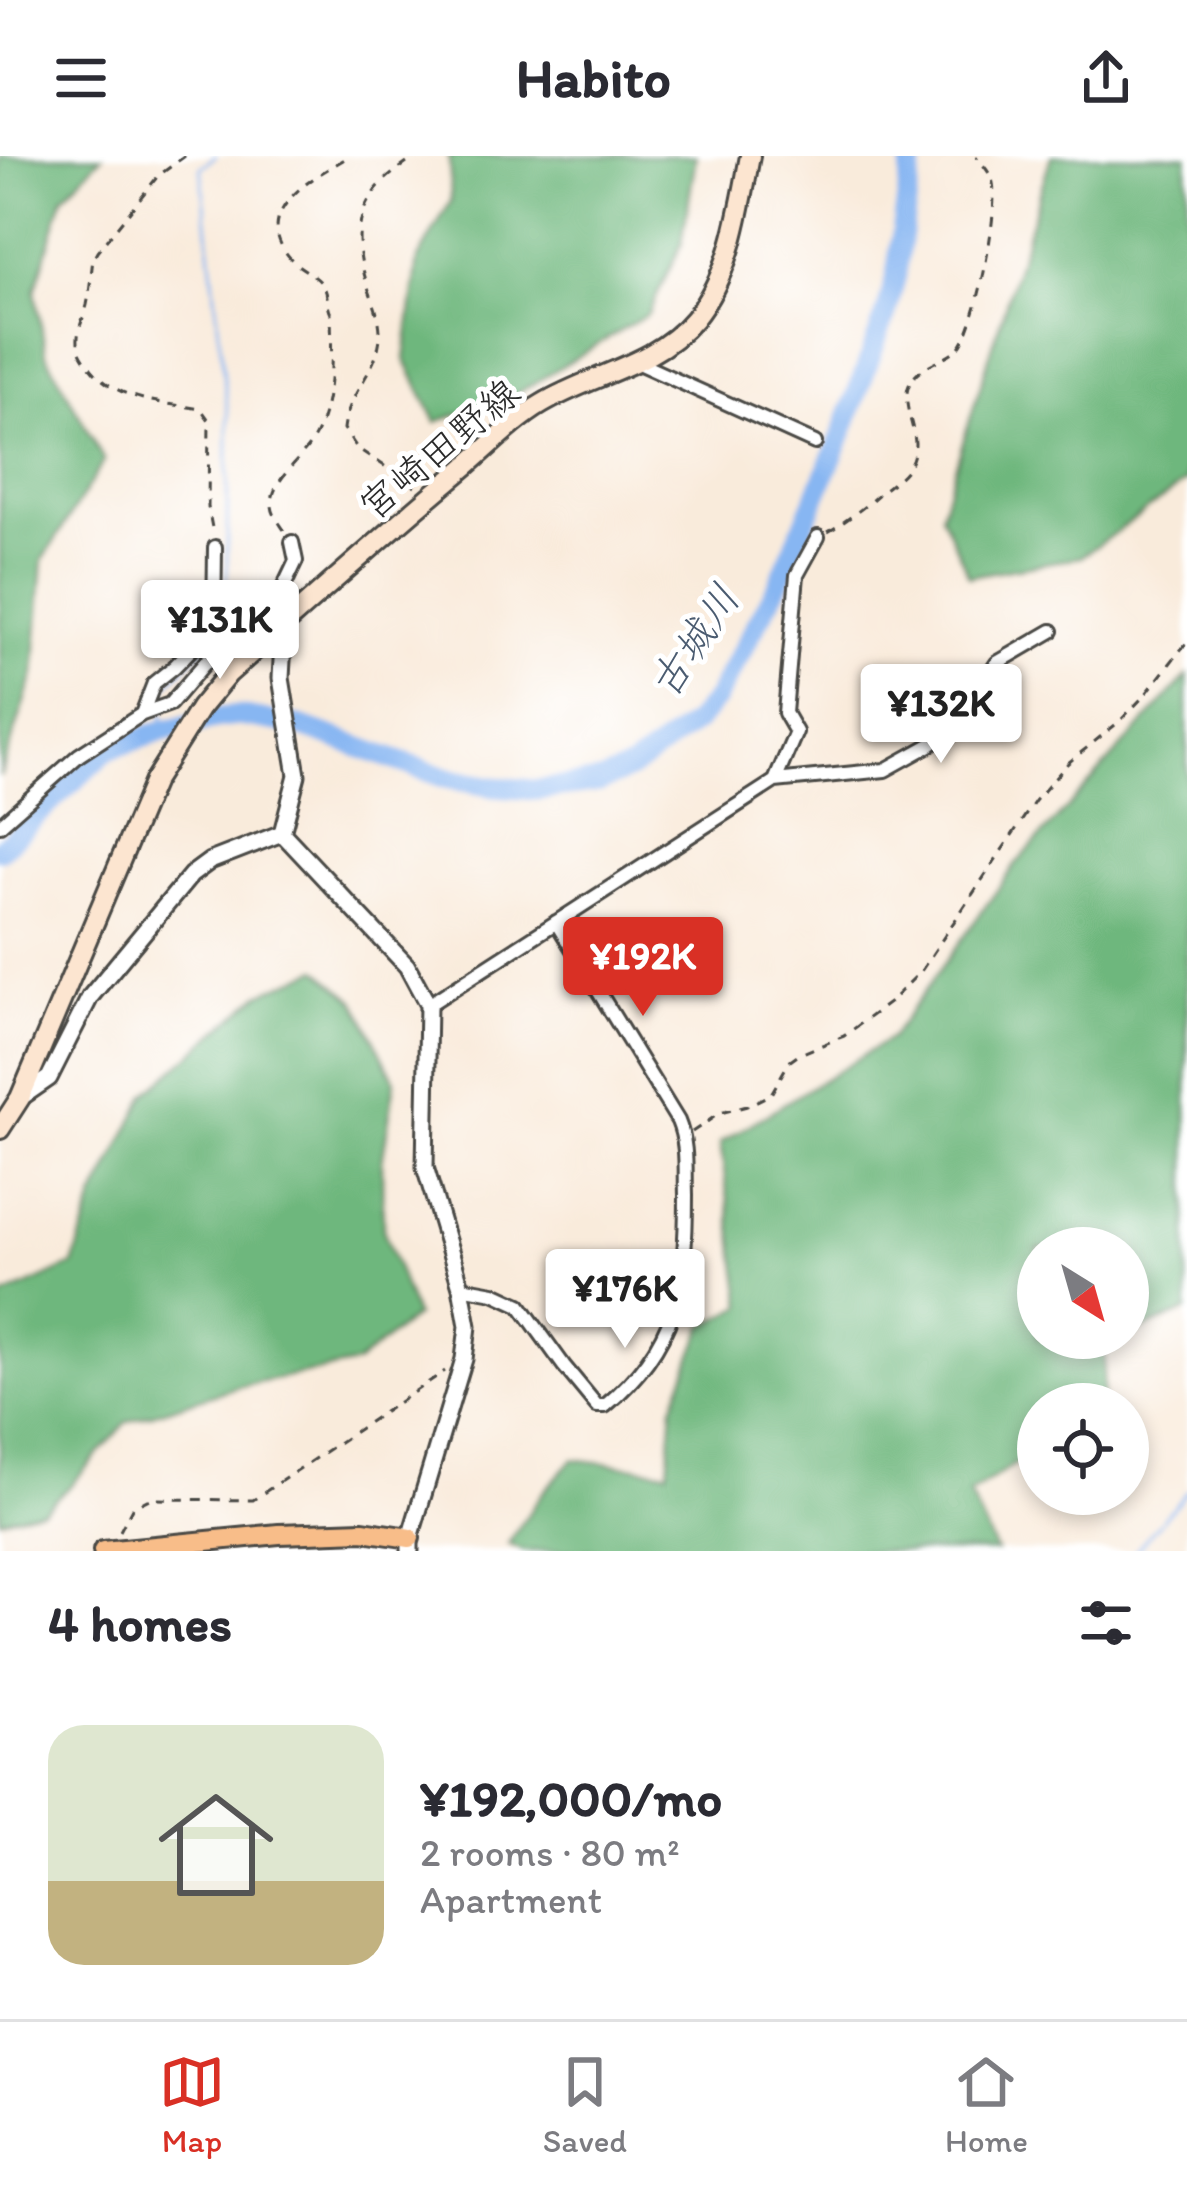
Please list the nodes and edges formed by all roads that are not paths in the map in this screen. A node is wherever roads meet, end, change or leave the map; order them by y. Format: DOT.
graph roads {
  1 [pos="750,156"];
  2 [pos="636,362"];
  3 [pos="815,443"];
  4 [pos="818,537"];
  5 [pos="292,542"];
  6 [pos="215,547"];
  7 [pos="275,605"];
  8 [pos="284,625"];
  9 [pos="1052,631"];
  10 [pos="142,714"];
  11 [pos="775,781"];
  12 [pos="0,825"];
  13 [pos="282,833"];
  14 [pos="556,922"];
  15 [pos="428,1005"];
  16 [pos="20,1098"];
  17 [pos="0,1129"];
  18 [pos="461,1288"];
  19 [pos="110,1545"];
  20 [pos="410,1545"];
  1 -- 2 [label="main road, 宮崎田野線"];
  2 -- 3 [label="street"];
  2 -- 8 [label="main road, 宮崎田野線"];
  4 -- 11 [label="street"];
  5 -- 7 [label="street"];
  6 -- 10 [label="street"];
  7 -- 8 [label="street"];
  7 -- 10 [label="street"];
  8 -- 13 [label="street"];
  8 -- 16 [label="main road, 宮崎田野線"];
  9 -- 11 [label="street"];
  10 -- 12 [label="street"];
  11 -- 14 [label="street"];
  13 -- 15 [label="street"];
  13 -- 16 [label="street"];
  14 -- 15 [label="street"];
  14 -- 18 [label="street"];
  15 -- 18 [label="street"];
  16 -- 17 [label="main road, 宮崎田野線"];
  18 -- 20 [label="street"];
  19 -- 20 [label="main road"];
}
